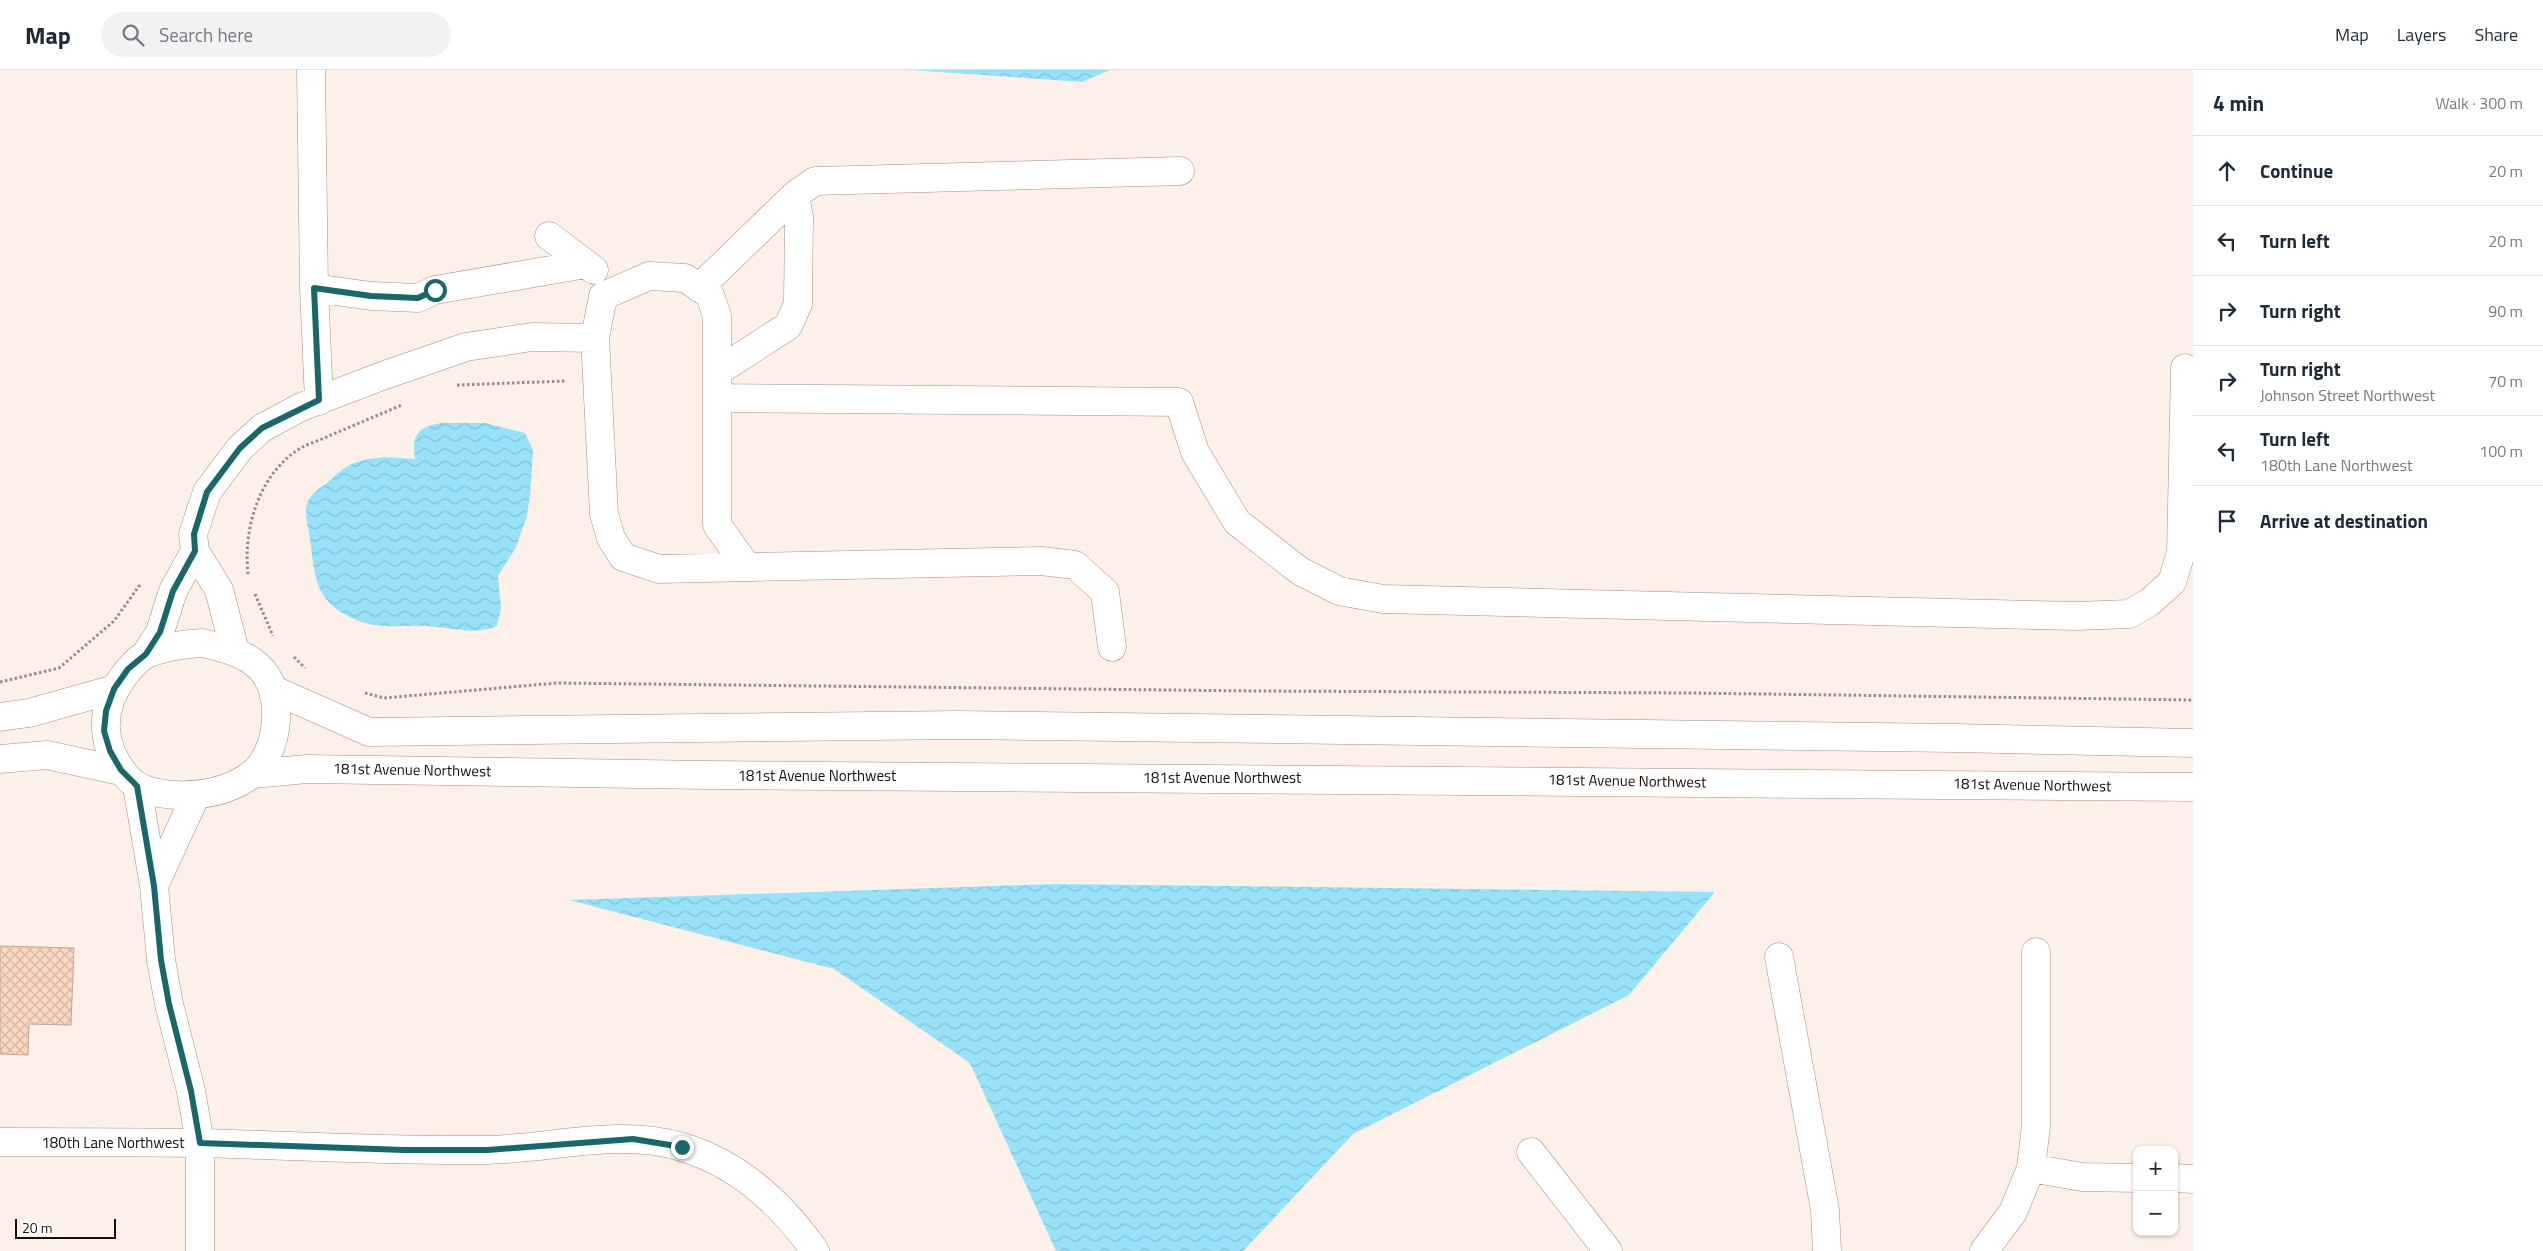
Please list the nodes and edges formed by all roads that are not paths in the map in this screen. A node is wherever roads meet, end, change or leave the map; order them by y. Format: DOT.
graph roads {
  1 [pos="311,70"];
  2 [pos="1180,171"];
  3 [pos="795,195"];
  4 [pos="549,236"];
  5 [pos="586,264"];
  6 [pos="314,288"];
  7 [pos="699,288"];
  8 [pos="619,289"];
  9 [pos="594,338"];
  10 [pos="2185,368"];
  11 [pos="717,385"];
  12 [pos="319,400"];
  13 [pos="195,551"];
  14 [pos="747,567"];
  15 [pos="1112,647"];
  16 [pos="235,651"];
  17 [pos="146,654"];
  18 [pos="114,689"];
  19 [pos="274,690"];
  20 [pos="0,717"];
  21 [pos="2193,743"];
  22 [pos="0,759"];
  23 [pos="252,774"];
  24 [pos="129,778"];
  25 [pos="2193,787"];
  26 [pos="196,795"];
  27 [pos="154,886"];
  28 [pos="2036,952"];
  29 [pos="1780,957"];
  30 [pos="0,1142"];
  31 [pos="200,1143"];
  32 [pos="1532,1152"];
  33 [pos="2031,1168"];
  34 [pos="2133,1178"];
  35 [pos="2178,1178"];
  36 [pos="2193,1179"];
  37 [pos="200,1251"];
  38 [pos="815,1251"];
  39 [pos="1608,1251"];
  40 [pos="1827,1251"];
  41 [pos="1984,1251"];
  1 -- 6 [label="main road"];
  2 -- 3 [label="main road"];
  3 -- 7 [label="main road"];
  3 -- 11 [label="main road"];
  4 -- 5 [label="main road"];
  5 -- 6 [label="main road"];
  5 -- 8 [label="main road"];
  6 -- 12 [label="main road"];
  7 -- 8 [label="main road"];
  7 -- 11 [label="main road"];
  8 -- 9 [label="main road"];
  9 -- 12 [label="main road"];
  9 -- 14 [label="main road"];
  10 -- 11 [label="main road"];
  11 -- 14 [label="main road"];
  12 -- 13 [label="main road"];
  13 -- 16 [label="main road"];
  13 -- 17 [label="main road"];
  14 -- 15 [label="main road"];
  16 -- 17 [label="main road"];
  16 -- 19 [label="main road"];
  17 -- 18 [label="main road"];
  18 -- 20 [label="main road"];
  18 -- 24 [label="main road"];
  19 -- 21 [label="main road"];
  19 -- 23 [label="main road"];
  22 -- 24 [label="main road"];
  23 -- 25 [label="main road, 181st Avenue Northwest"];
  23 -- 26 [label="main road"];
  24 -- 26 [label="main road"];
  24 -- 27 [label="main road"];
  26 -- 27 [label="main road"];
  27 -- 31 [label="main road"];
  28 -- 33 [label="main road"];
  29 -- 40 [label="main road"];
  30 -- 31 [label="main road, 180th Lane Northwest"];
  31 -- 37 [label="main road"];
  31 -- 38 [label="main road, 180th Lane Northwest"];
  32 -- 39 [label="main road"];
  33 -- 34 [label="main road"];
  33 -- 41 [label="main road"];
  35 -- 36 [label="main road"];
}
